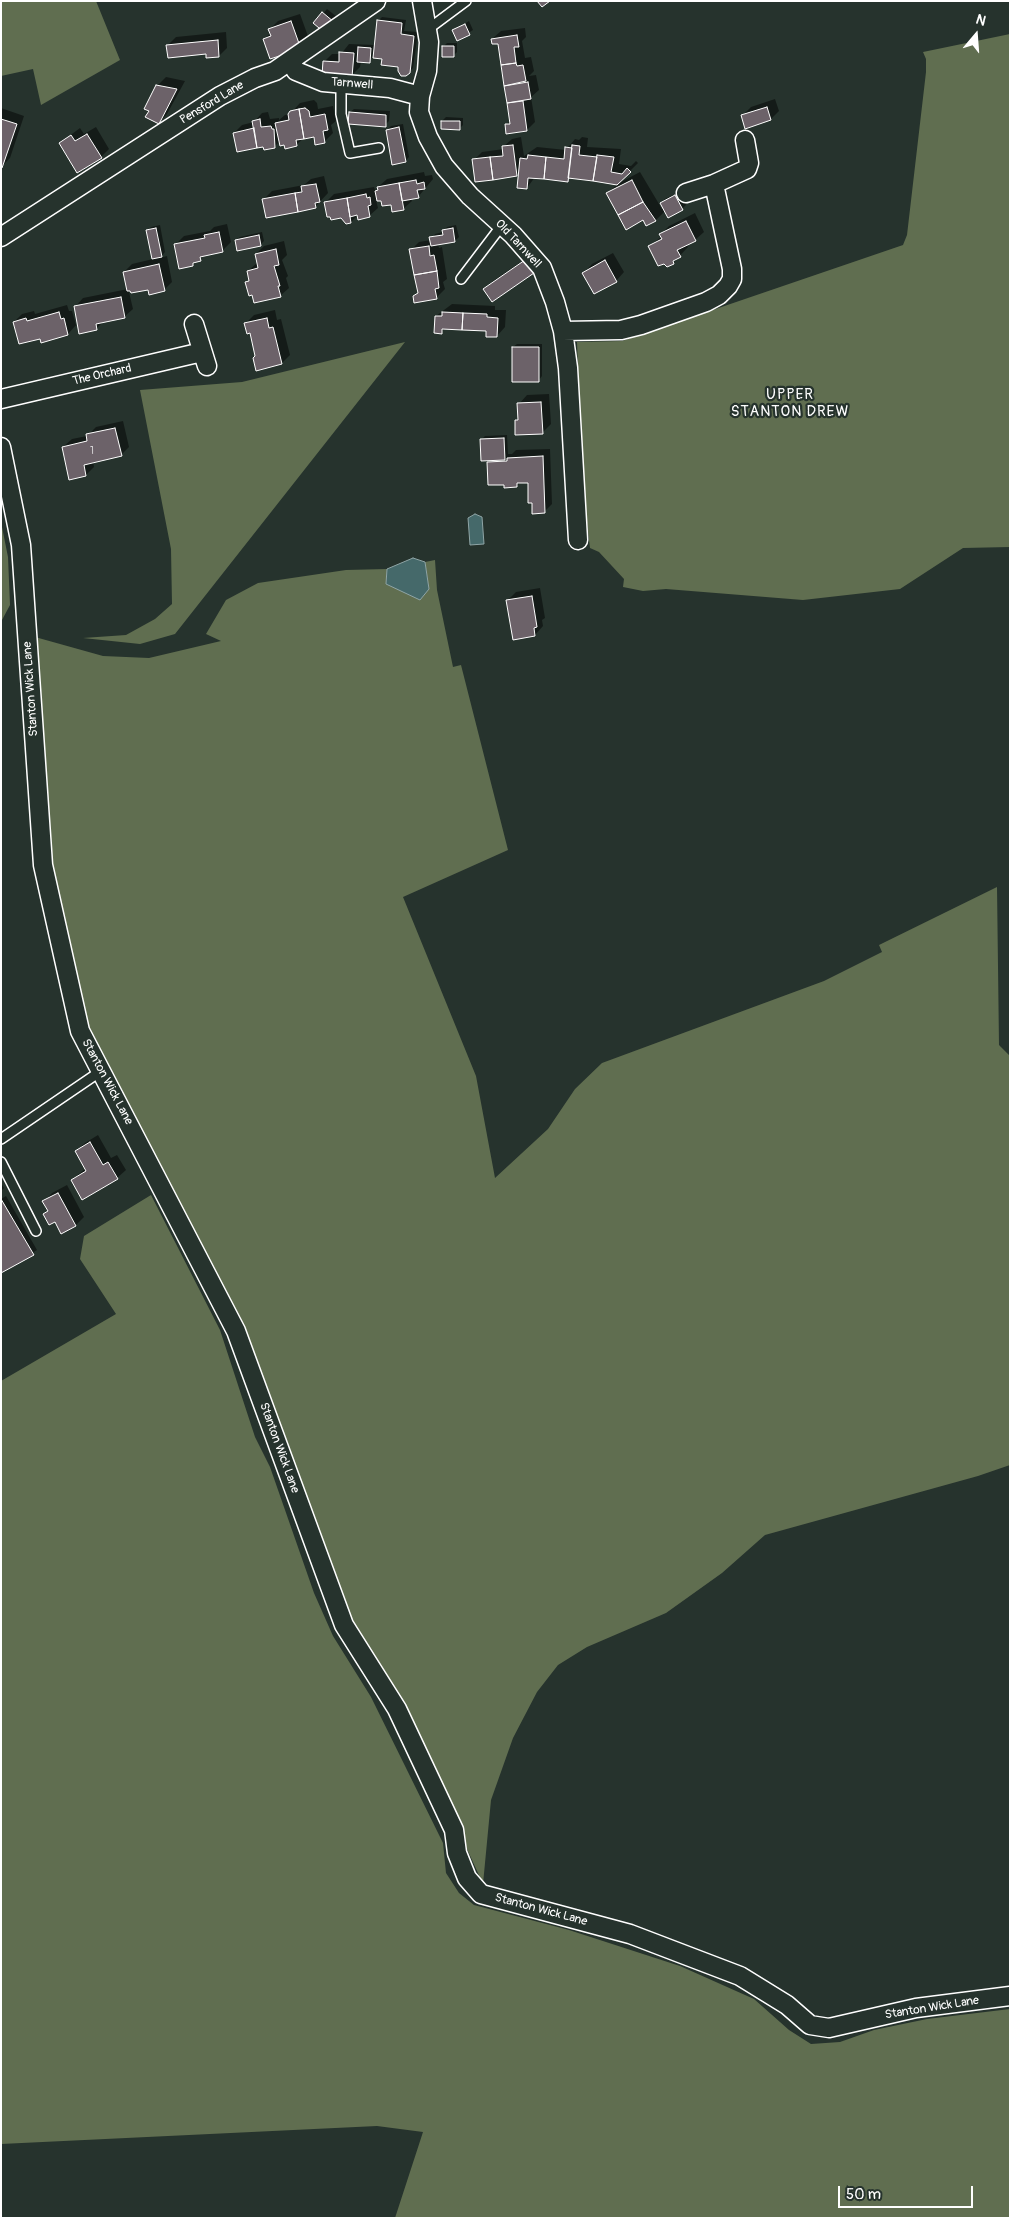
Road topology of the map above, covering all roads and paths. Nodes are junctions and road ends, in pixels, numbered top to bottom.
1 (376, 1) edge
2 (422, 1) edge
3 (466, 1) edge
4 (427, 30) junction
5 (290, 61) junction
6 (341, 83) junction
7 (420, 96) junction
8 (745, 140) dead end
9 (379, 148) dead end
10 (714, 184) junction
11 (686, 193) dead end
12 (502, 225) junction
13 (1, 237) edge
14 (461, 279) dead end
15 (194, 324) dead end
16 (563, 331) junction
17 (1, 399) edge
18 (1, 448) edge
19 (578, 540) dead end
20 (101, 1071) junction
21 (1, 1139) edge
22 (1, 1162) edge
23 (36, 1231) dead end
24 (1010, 1996) edge

1 - 5 street, Pensford Lane
2 - 4 street, Old Tarnwell
3 - 4 lane
4 - 7 street, Old Tarnwell
5 - 6 street, Tarnwell
5 - 13 street, Pensford Lane
6 - 7 street, Tarnwell
6 - 9 lane
7 - 12 street, Old Tarnwell
8 - 10 street
10 - 11 street
10 - 16 street
12 - 14 lane
12 - 16 street, Old Tarnwell
15 - 17 street, The Orchard
16 - 19 street, Old Tarnwell
18 - 20 street, Stanton Wick Lane
20 - 21 lane
20 - 24 street, Stanton Wick Lane
22 - 23 lane

